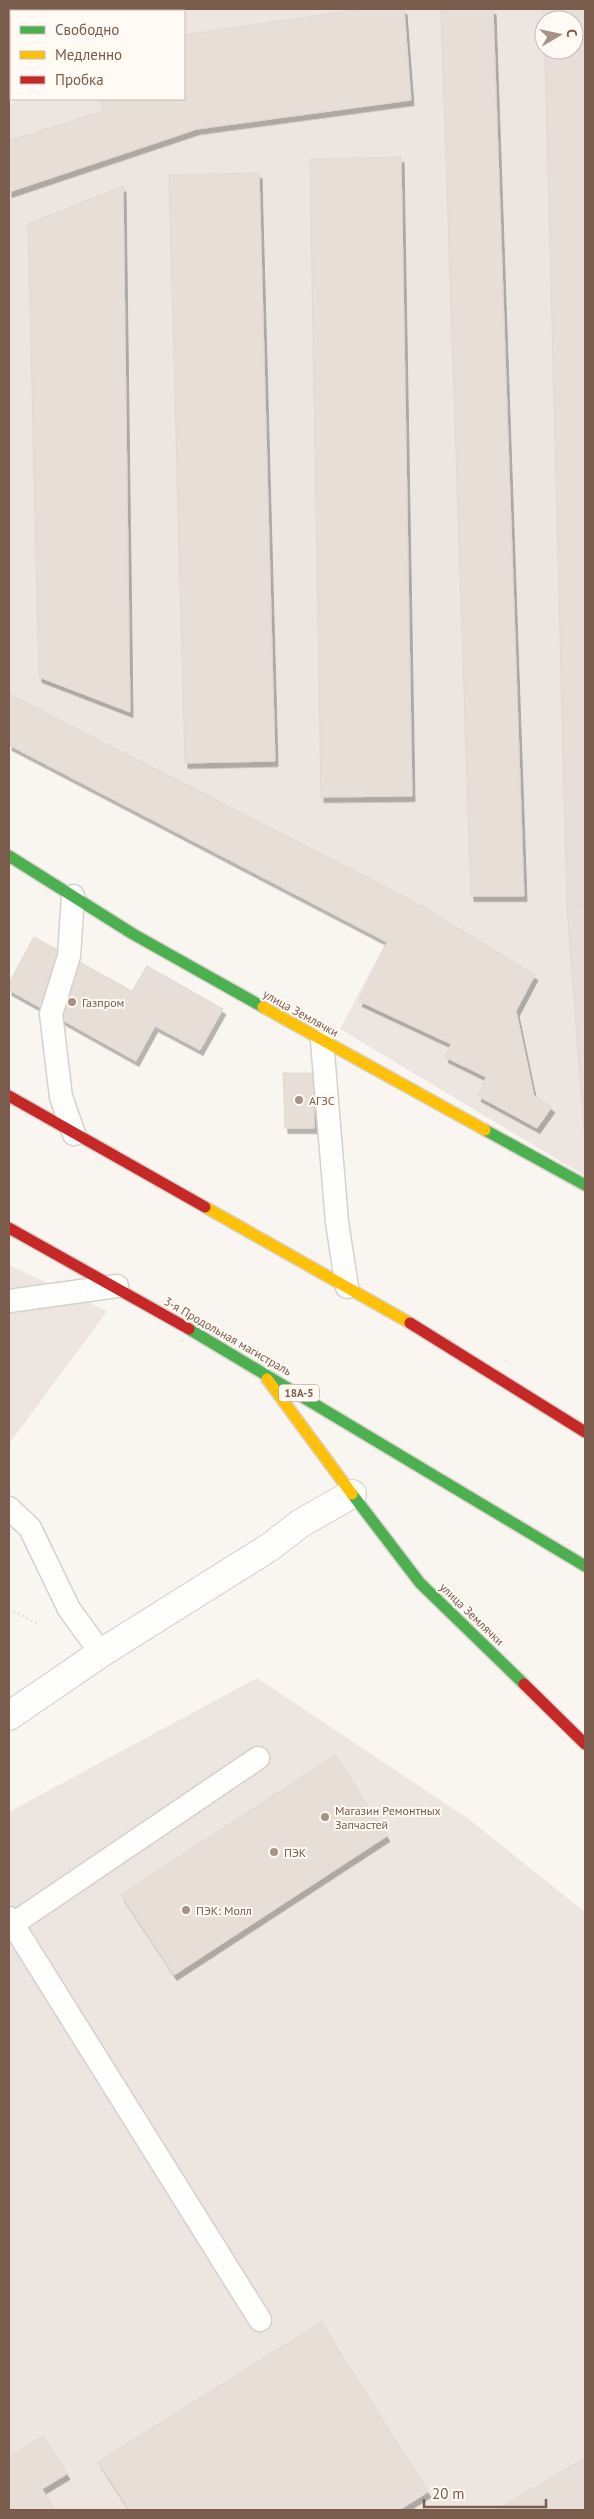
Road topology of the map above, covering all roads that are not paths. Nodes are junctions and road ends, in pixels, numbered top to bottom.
1 (9, 856) edge
2 (73, 896) junction
3 (322, 1041) junction
4 (9, 1096) edge
5 (74, 1134) junction
6 (585, 1185) edge
7 (9, 1228) edge
8 (117, 1286) junction
9 (347, 1288) junction
10 (9, 1301) edge
11 (261, 1370) junction
12 (585, 1432) edge
13 (352, 1494) junction
14 (9, 1508) edge
15 (585, 1566) edge
16 (101, 1653) junction
17 (9, 1716) edge
18 (585, 1744) edge
19 (258, 1758) dead end
20 (11, 1921) edge
21 (260, 2320) dead end

1 - 2 main road, улица Землячки
2 - 3 main road, улица Землячки
2 - 5 lane
3 - 6 main road, улица Землячки
3 - 9 lane
4 - 5 main road
5 - 9 main road
7 - 8 main road, 3-я Продольная магистраль / 18А-5
8 - 10 lane
8 - 11 main road, 3-я Продольная магистраль / 18А-5
9 - 12 main road
11 - 13 main road, улица Землячки
11 - 15 main road, 3-я Продольная магистраль / 18А-5
13 - 16 street
13 - 18 main road, улица Землячки
14 - 16 lane
16 - 17 street
19 - 20 lane
20 - 21 lane

